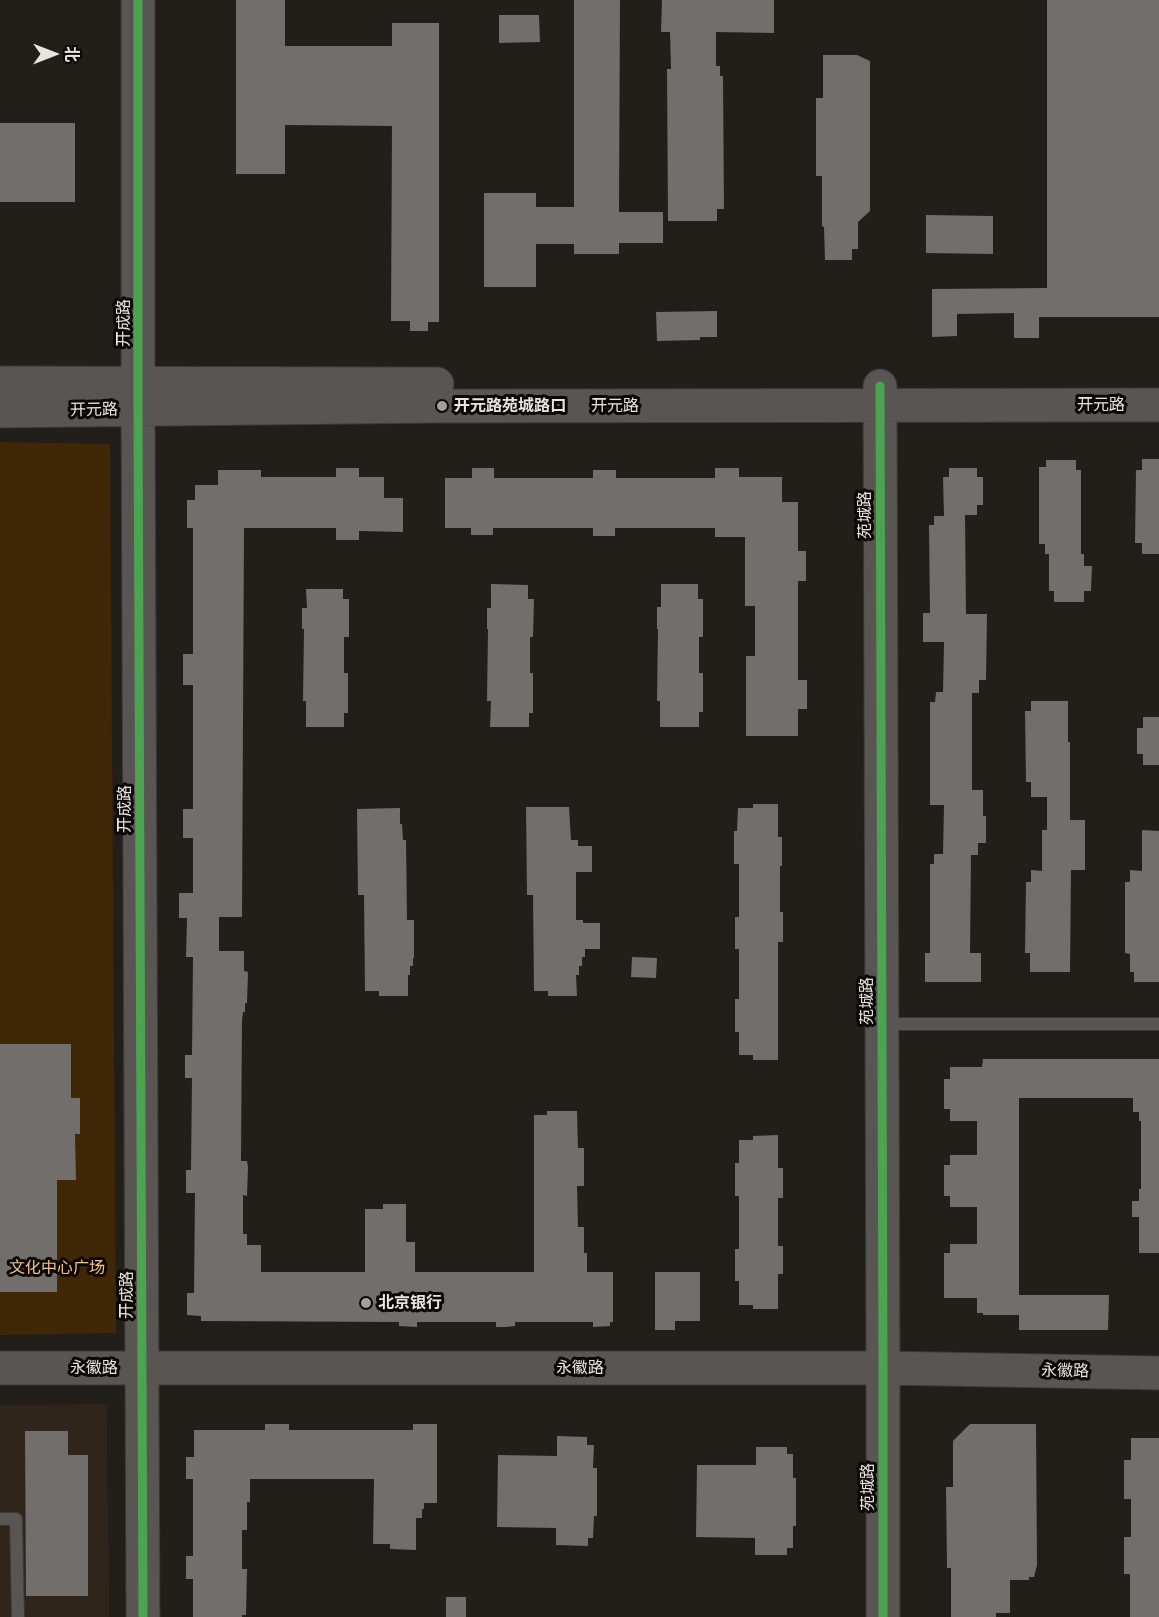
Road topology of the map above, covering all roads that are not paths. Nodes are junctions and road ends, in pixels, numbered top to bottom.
1 (138, 0) edge
2 (0, 384) edge
3 (1159, 385) edge
4 (139, 396) junction
5 (880, 396) junction
6 (1159, 405) edge
7 (0, 411) edge
8 (882, 1024) junction
9 (1159, 1024) edge
10 (0, 1368) edge
11 (143, 1368) junction
12 (884, 1368) junction
13 (1159, 1373) edge
14 (0, 1519) edge
15 (18, 1617) edge
16 (143, 1617) edge
17 (883, 1617) edge

1 - 4 street, 开成路
2 - 4 street, 开元路
3 - 5 street, 开元路
4 - 5 street, 开元路
4 - 7 street, 开元路
4 - 11 street, 开成路
5 - 6 street, 开元路
5 - 8 street, 苑城路
8 - 9 lane
8 - 12 street, 苑城路
10 - 11 street, 永徽路
11 - 12 street, 永徽路
11 - 16 street, 开成路
12 - 13 street, 永徽路
12 - 17 street, 苑城路
14 - 15 lane

